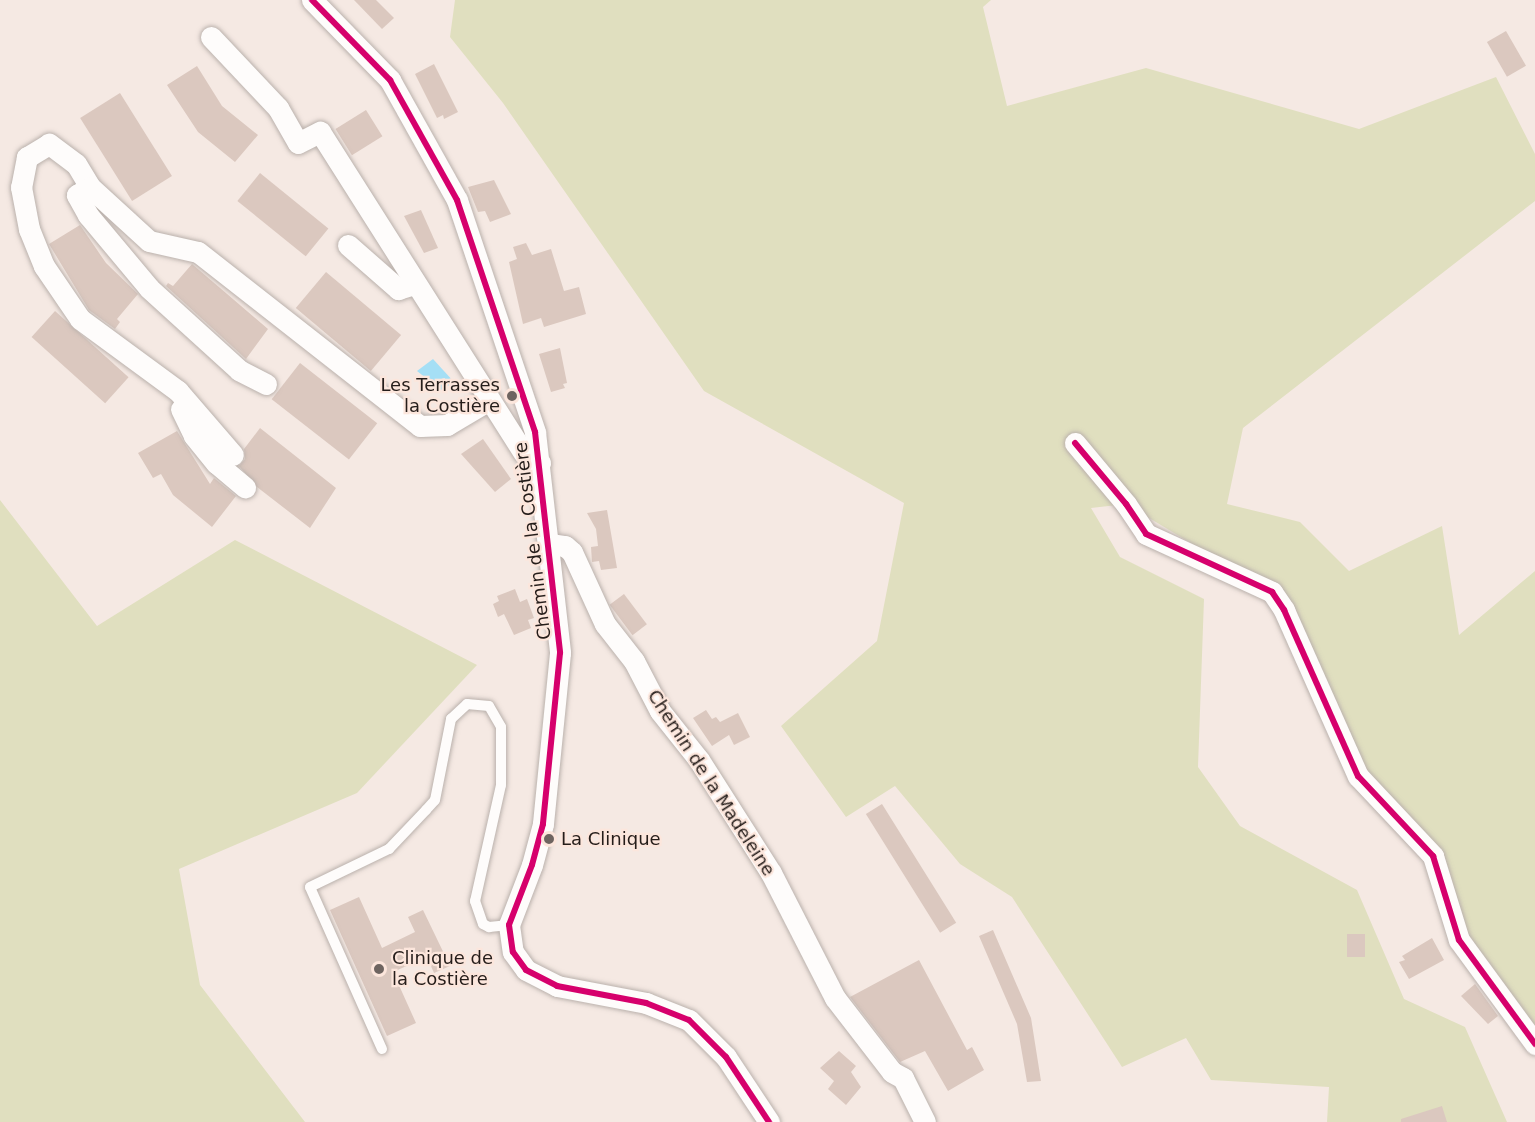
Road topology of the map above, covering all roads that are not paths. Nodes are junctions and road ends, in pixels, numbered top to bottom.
1 (312, 0) edge
2 (211, 38) dead end
3 (90, 187) junction
4 (348, 245) dead end
5 (414, 284) junction
6 (266, 384) dead end
7 (178, 391) junction
8 (489, 400) junction
9 (1076, 443) dead end
10 (233, 455) dead end
11 (540, 463) junction
12 (245, 487) dead end
13 (550, 544) junction
14 (508, 925) junction
15 (1535, 1044) edge
16 (382, 1049) dead end
17 (769, 1122) edge
18 (925, 1122) edge

1 - 11 street, Chemin de la Costière
2 - 5 street
3 - 6 street
3 - 7 street
3 - 8 street
4 - 5 street
5 - 8 street
7 - 10 street
7 - 12 street
8 - 11 street
9 - 15 street
11 - 13 street, Chemin de la Costière
13 - 14 street, Chemin de la Costière
13 - 18 street, Chemin de la Madeleine
14 - 16 lane
14 - 17 street

